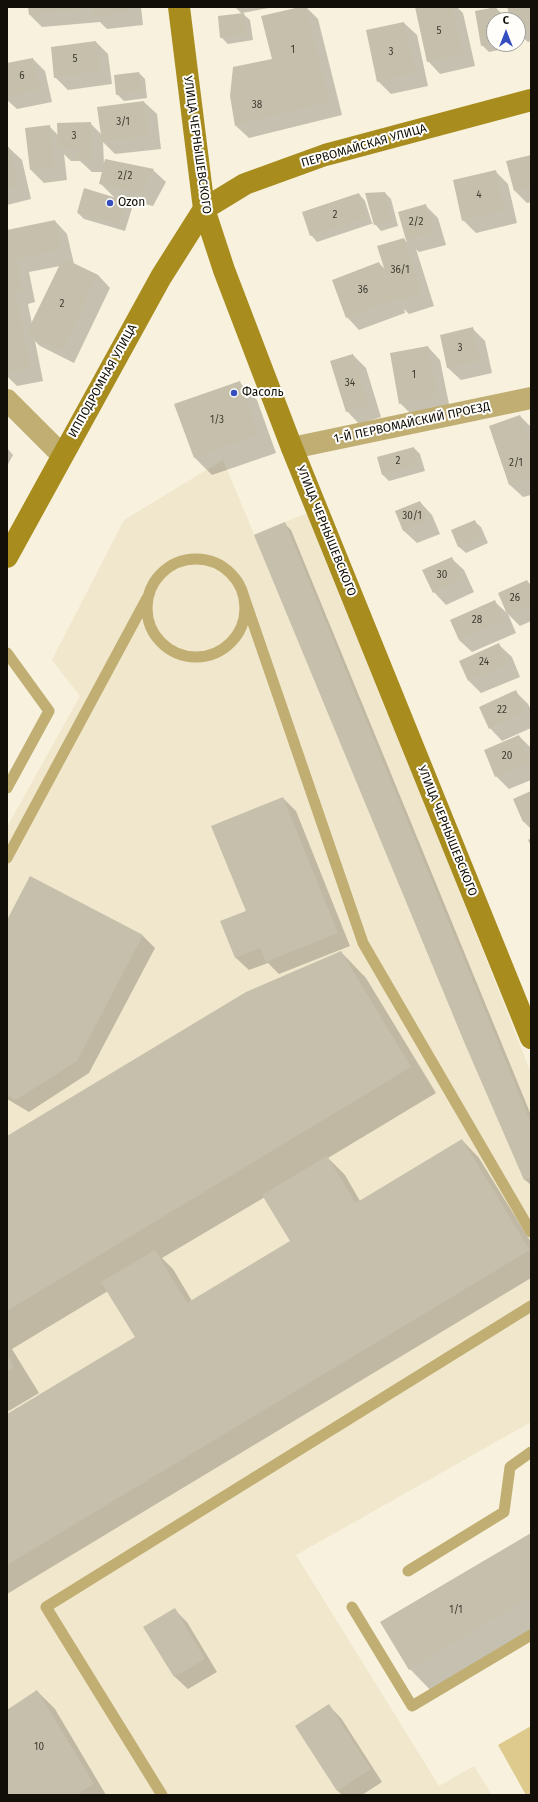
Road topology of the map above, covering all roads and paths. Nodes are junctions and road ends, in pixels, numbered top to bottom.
1 (178, 7) edge
2 (531, 100) edge
3 (204, 209) junction
4 (531, 398) edge
5 (7, 400) edge
6 (292, 448) junction
7 (62, 455) junction
8 (7, 557) edge
9 (150, 592) junction
10 (243, 594) junction
11 (7, 653) edge
12 (7, 788) edge
13 (7, 858) edge
14 (531, 1038) edge
15 (531, 1232) edge
16 (531, 1306) edge
17 (531, 1452) edge
18 (408, 1571) dead end
19 (352, 1607) dead end
20 (531, 1635) edge
21 (162, 1795) edge

1 - 3 street, УЛИЦА ЧЕРНЫШЕВСКОГО
2 - 3 street, ПЕРВОМАЙСКАЯ УЛИЦА
3 - 6 street, УЛИЦА ЧЕРНЫШЕВСКОГО
3 - 7 street, ИППОДРОМНАЯ УЛИЦА
4 - 6 street, 1-Й ПЕРВОМАЙСКИЙ ПРОЕЗД
5 - 7 street
6 - 14 street, УЛИЦА ЧЕРНЫШЕВСКОГО
7 - 8 street, ИППОДРОМНАЯ УЛИЦА
9 - 10 lane
9 - 10 lane
9 - 13 lane
10 - 15 lane
11 - 12 lane
16 - 21 lane
17 - 18 lane
19 - 20 lane

